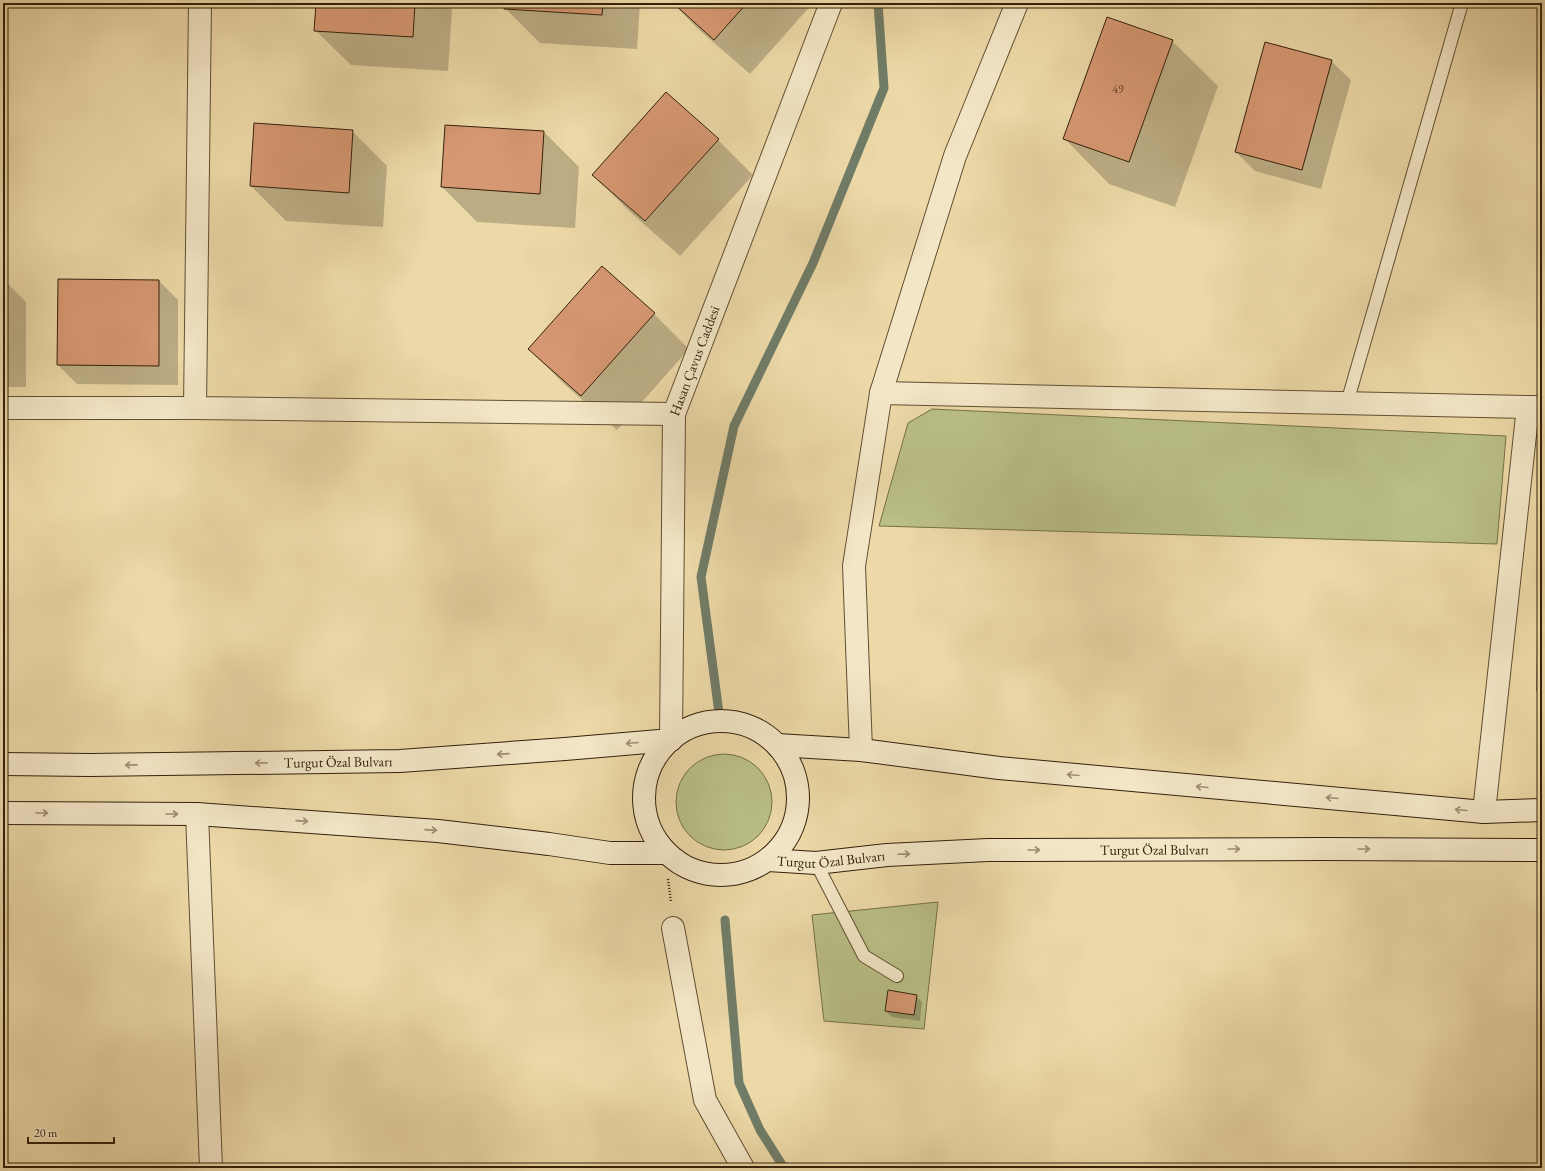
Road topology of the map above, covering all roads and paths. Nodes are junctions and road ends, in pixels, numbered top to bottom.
1 (200, 3) edge
2 (831, 3) edge
3 (1017, 3) edge
4 (1462, 3) edge
5 (881, 393) junction
6 (1346, 403) junction
7 (1535, 407) edge
8 (3, 408) edge
9 (195, 408) junction
10 (674, 414) junction
11 (671, 740) junction
12 (777, 745) junction
13 (861, 750) junction
14 (3, 764) edge
15 (1542, 810) edge
16 (3, 812) edge
17 (1484, 812) junction
18 (197, 814) junction
19 (1542, 850) edge
20 (666, 853) junction
21 (768, 860) junction
22 (816, 863) junction
23 (673, 928) joint
24 (897, 976) dead end
25 (211, 1168) edge
26 (743, 1168) edge

1 - 9 street
2 - 10 street, Hasan Çavus Caddesi
3 - 5 street
4 - 6 lane
5 - 6 street
5 - 13 street
6 - 7 street
7 - 17 street
8 - 9 street
9 - 10 street
10 - 11 street, Hasan Çavus Caddesi
11 - 12 street, Turgut Özal Bulvarı
11 -> 14 street, Turgut Özal Bulvarı
11 - 20 street, Turgut Özal Bulvarı
12 - 13 street
12 - 21 street, Turgut Özal Bulvarı
17 -> 13 street
15 - 17 street
16 -> 18 street
18 -> 20 street
18 - 25 street
22 -> 19 street, Turgut Özal Bulvarı
20 - 21 street, Turgut Özal Bulvarı
20 - 23 path
21 - 22 street, Turgut Özal Bulvarı
22 - 24 lane
23 - 26 street

